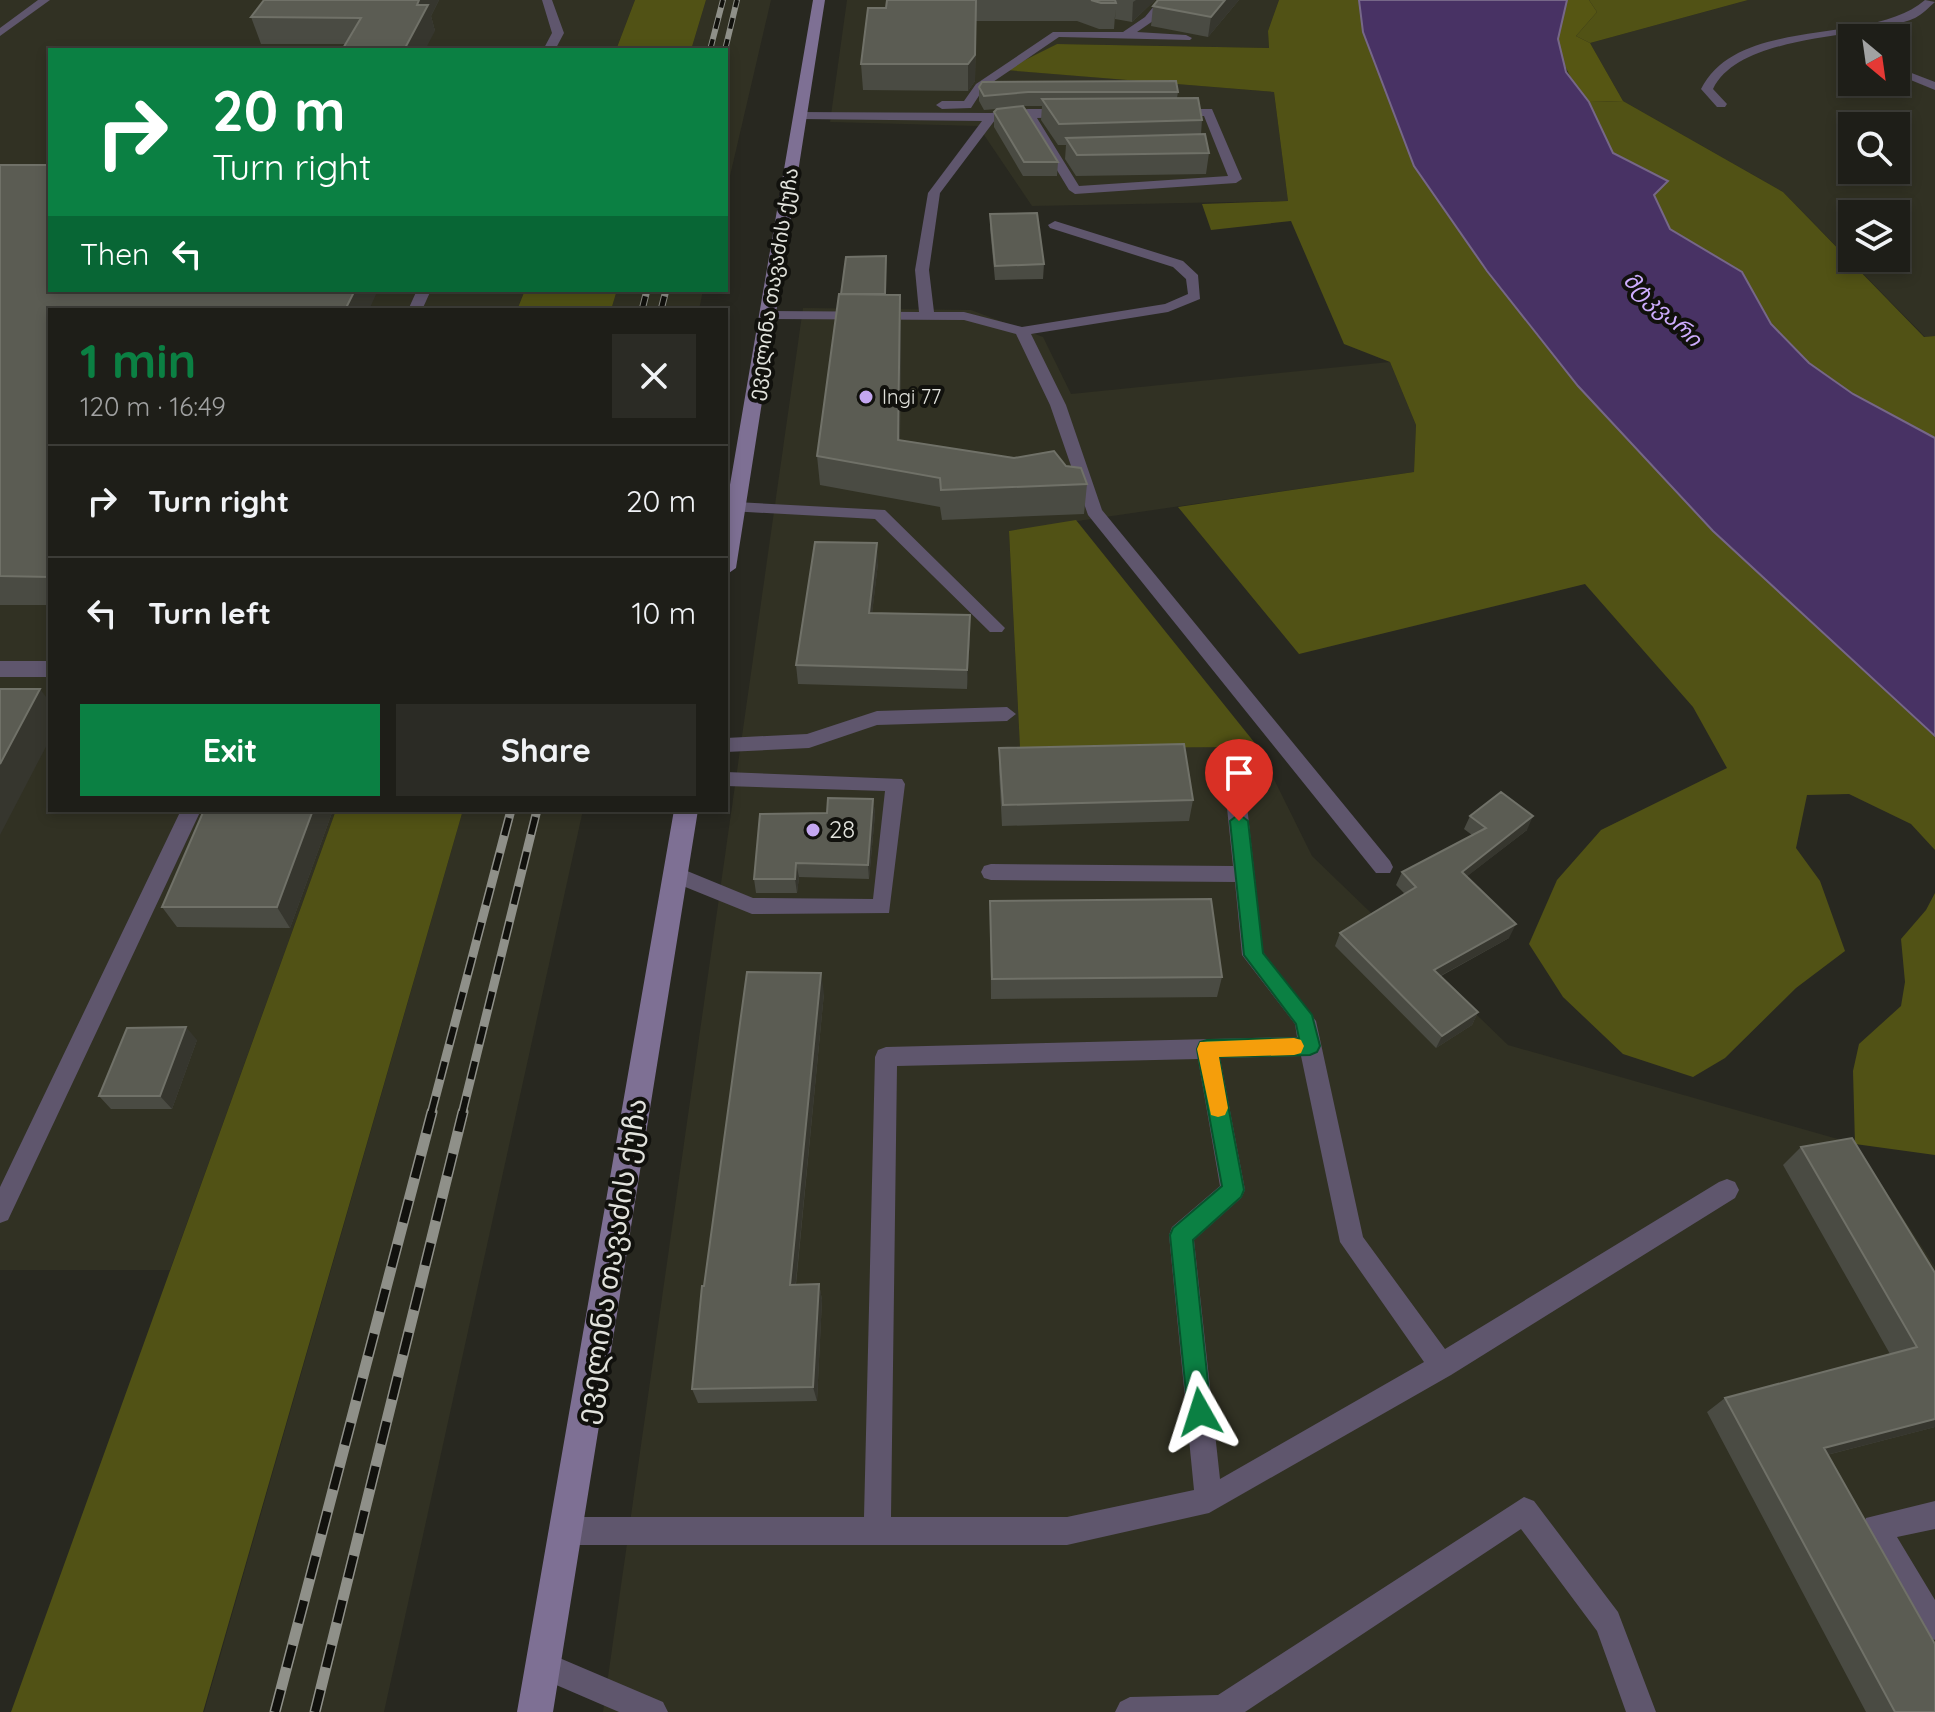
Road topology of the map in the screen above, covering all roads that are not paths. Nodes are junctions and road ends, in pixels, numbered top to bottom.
1 (45, 0) edge
2 (547, 0) edge
3 (819, 0) edge
4 (1165, 0) edge
5 (1931, 0) edge
6 (1895, 24) edge
7 (0, 33) edge
8 (1125, 35) junction
9 (1838, 35) edge
10 (1186, 38) edge
11 (550, 48) edge
12 (1910, 76) edge
13 (1935, 86) edge
14 (1721, 104) dead end
15 (801, 110) junction
16 (1028, 113) junction
17 (1088, 113) edge
18 (1163, 113) edge
19 (991, 117) junction
20 (1222, 148) junction
21 (1206, 149) edge
22 (1066, 151) edge
23 (1051, 152) junction
24 (1055, 225) dead end
25 (768, 315) junction
26 (927, 316) junction
27 (1022, 331) junction
28 (736, 507) junction
29 (728, 556) edge
30 (996, 628) dead end
31 (0, 669) edge
32 (48, 669) edge
33 (1007, 714) dead end
34 (728, 745) edge
35 (1233, 769) dead end
36 (728, 779) edge
37 (190, 812) edge
38 (686, 812) edge
39 (1383, 867) dead end
40 (991, 872) dead end
41 (675, 874) junction
42 (1245, 874) junction
43 (1310, 1046) junction
44 (1207, 1049) junction
45 (1727, 1190) dead end
46 (0, 1212) edge
47 (1442, 1366) junction
48 (1209, 1500) junction
49 (1935, 1515) edge
50 (877, 1530) junction
51 (566, 1531) junction
52 (1935, 1626) edge
53 (543, 1665) junction
54 (1222, 1711) edge
55 (535, 1712) edge
56 (653, 1712) edge
57 (1130, 1712) edge
58 (1641, 1712) edge

1 - 7 lane
2 - 11 lane
3 - 15 main road, ეველინა თავაძის ქუჩა
4 - 8 lane
5 - 6 lane
8 - 10 lane
8 - 15 lane
9 - 14 lane
12 - 13 lane
15 - 19 lane
15 - 25 main road, ეველინა თავაძის ქუჩა
16 - 17 lane
16 - 19 lane
16 - 23 lane
18 - 20 lane
19 - 26 lane
20 - 21 lane
20 - 23 lane
22 - 23 lane
24 - 27 lane
25 - 26 lane
25 - 28 main road, ეველინა თავაძის ქუჩა
26 - 27 lane
27 - 39 lane
28 - 29 main road, ეველინა თავაძის ქუჩა
28 - 30 lane
31 - 32 street
33 - 34 lane
35 - 42 lane
36 - 41 lane
37 - 46 lane
38 - 41 main road, ეველინა თავაძის ქუჩა
40 - 42 lane
41 - 51 main road, ეველინა თავაძის ქუჩა
42 - 43 lane
43 - 44 lane
43 - 47 lane
44 - 48 lane
44 - 50 lane
45 - 47 lane
47 - 48 lane
48 - 50 lane
49 - 52 lane
50 - 51 lane
51 - 53 main road, ეველინა თავაძის ქუჩა
53 - 55 main road, ეველინა თავაძის ქუჩა
53 - 56 lane
54 - 57 lane
54 - 58 lane

